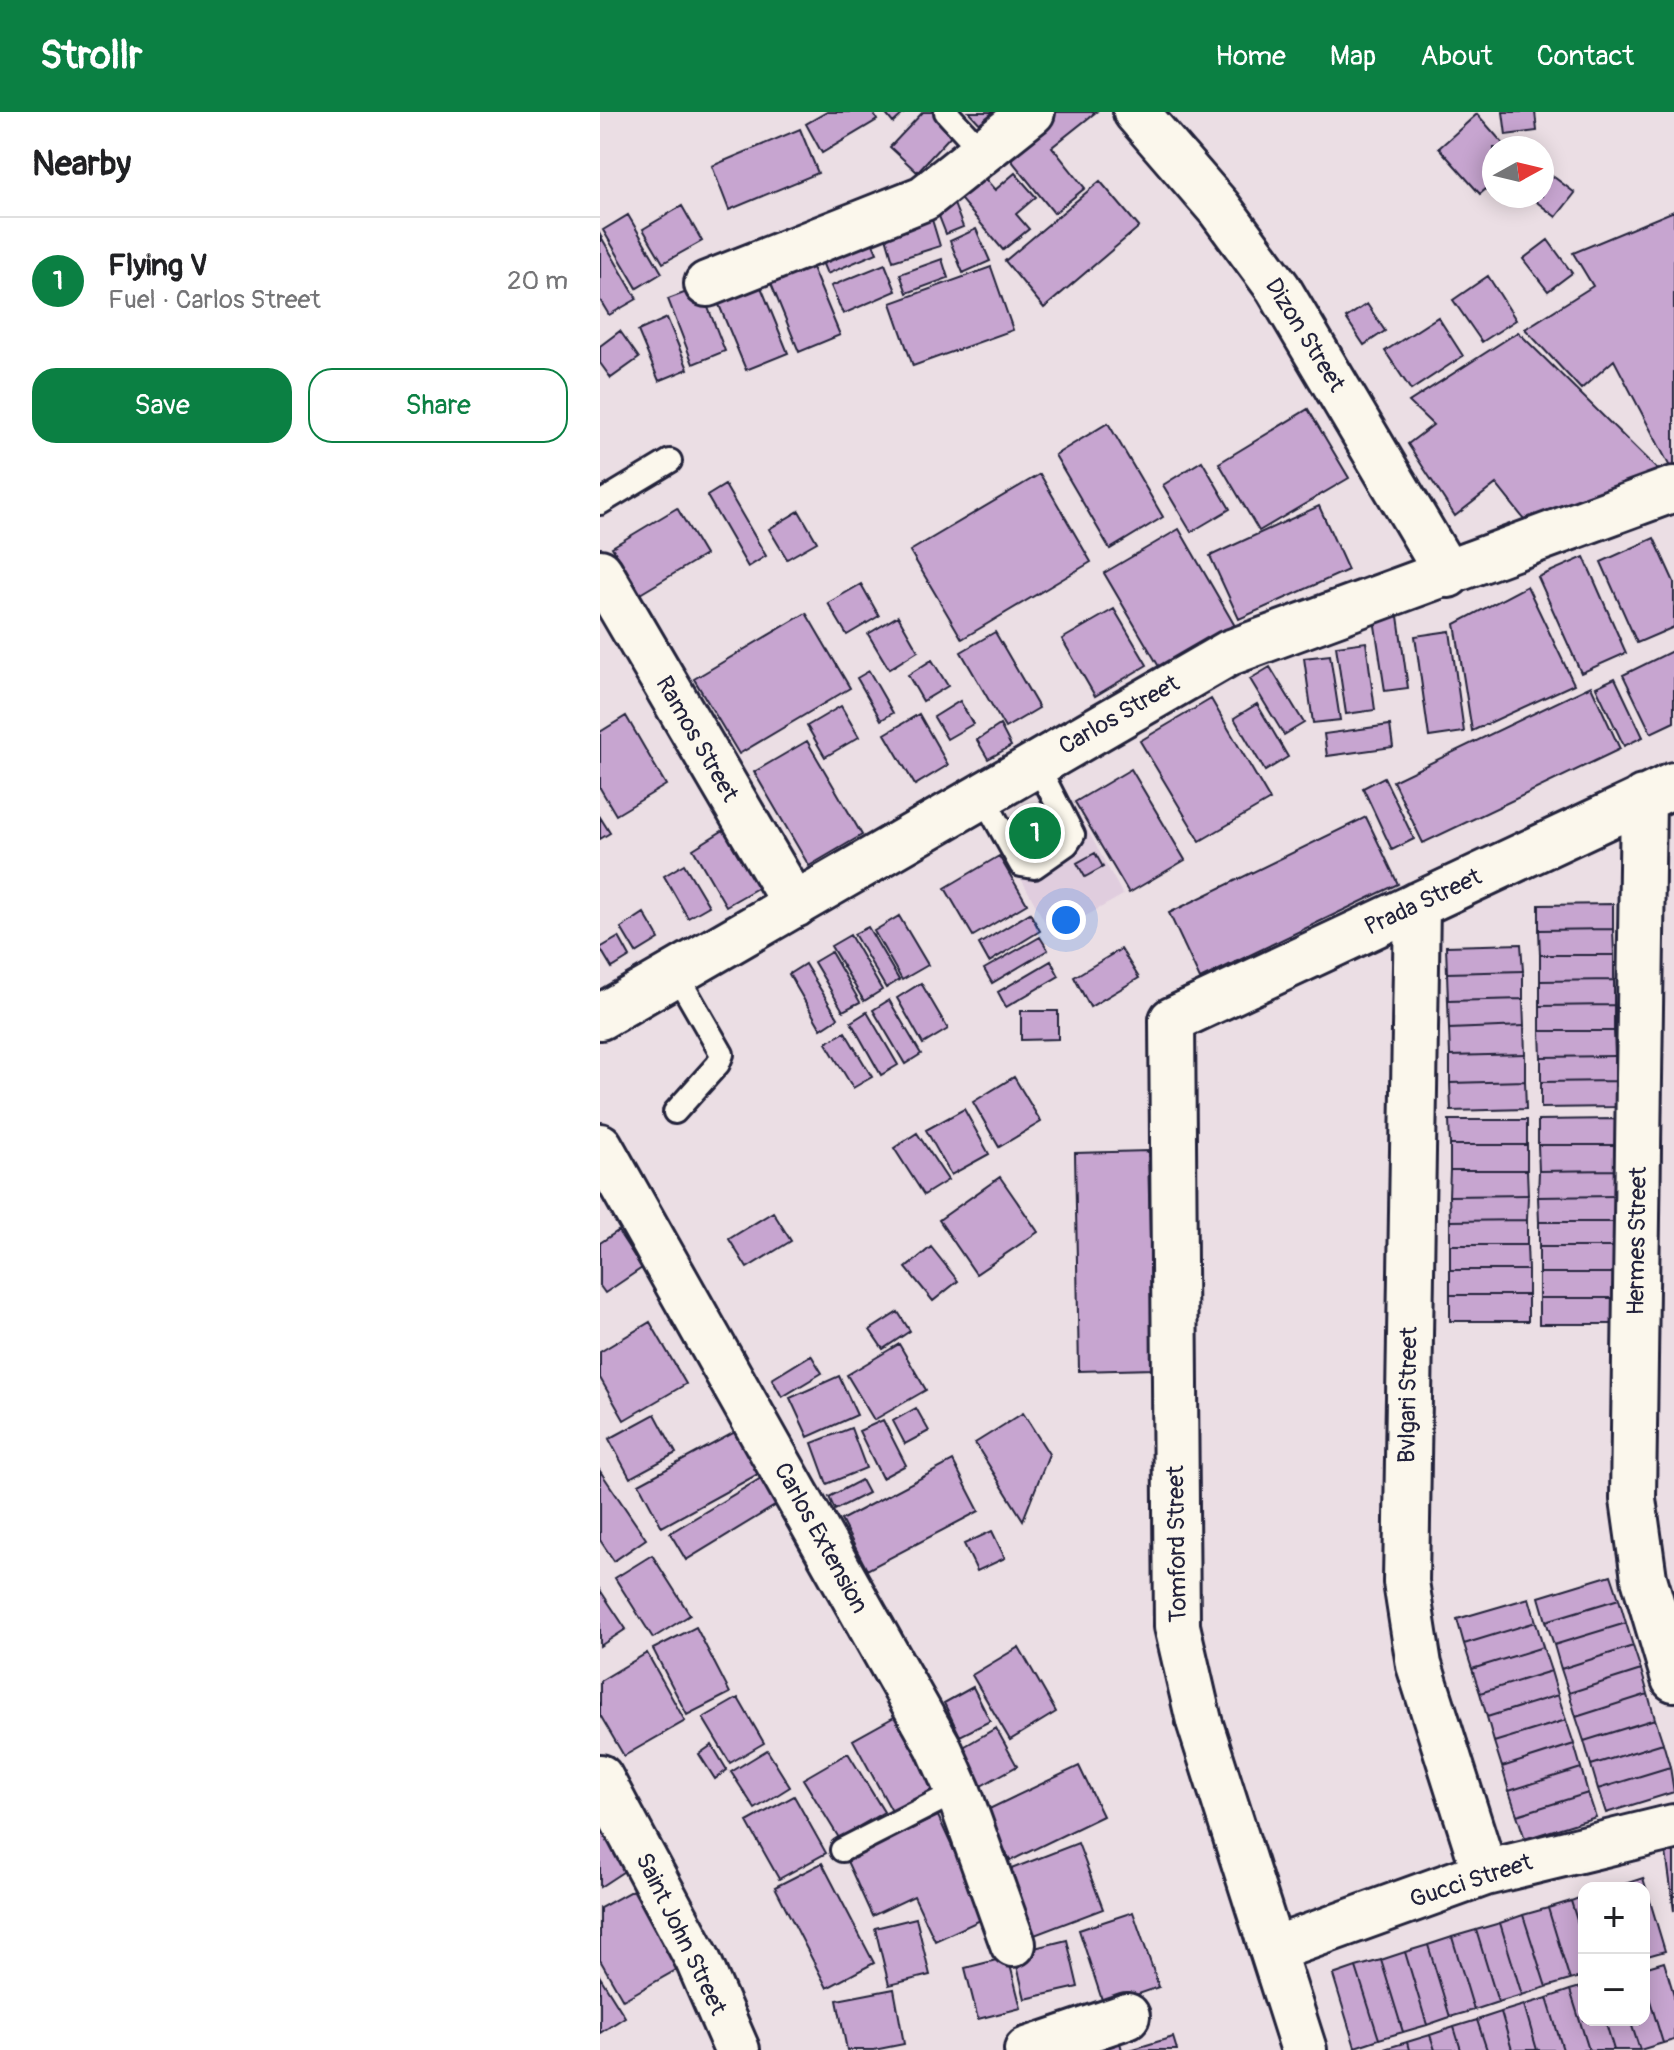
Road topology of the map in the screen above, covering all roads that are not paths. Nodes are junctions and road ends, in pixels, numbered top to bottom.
1 (946, 112) edge
2 (1032, 112) edge
3 (1136, 112) edge
4 (982, 151) junction
5 (707, 284) dead end
6 (670, 461) dead end
7 (1674, 489) edge
8 (600, 503) edge
9 (600, 572) edge
10 (1448, 575) junction
11 (1036, 763) junction
12 (1658, 792) edge
13 (982, 795) junction
14 (795, 905) junction
15 (1417, 905) junction
16 (676, 974) junction
17 (600, 1017) edge
18 (1172, 1020) joint
19 (675, 1112) dead end
20 (600, 1146) edge
21 (1674, 1679) edge
22 (600, 1777) edge
23 (958, 1791) junction
24 (1674, 1827) edge
25 (842, 1850) dead end
26 (1485, 1873) junction
27 (1013, 1944) dead end
28 (1272, 1950) junction
29 (1127, 2016) dead end
30 (737, 2050) edge
31 (1027, 2050) edge
32 (1304, 2050) edge

1 - 4 lane
2 - 4 street
3 - 10 street, Dizon Street
4 - 5 street
6 - 8 lane
7 - 10 street, Carlos Street
9 - 14 street, Ramos Street
10 - 11 street, Carlos Street
11 - 13 street, Carlos Street
11 - 13 lane
12 - 15 street, Prada Street
12 - 21 street, Hermes Street
13 - 14 street, Carlos Street
14 - 16 street, Carlos Street
15 - 18 street, Prada Street
15 - 26 street, Bvlgari Street
16 - 17 street, Carlos Street
16 - 19 lane
18 - 28 street, Tomford Street
20 - 23 street, Carlos Extension
22 - 30 street, Saint John Street
23 - 25 lane
23 - 27 street, Carlos Extension
24 - 26 street, Gucci Street
26 - 28 street, Gucci Street
28 - 32 street, Tomford Street
29 - 31 street

